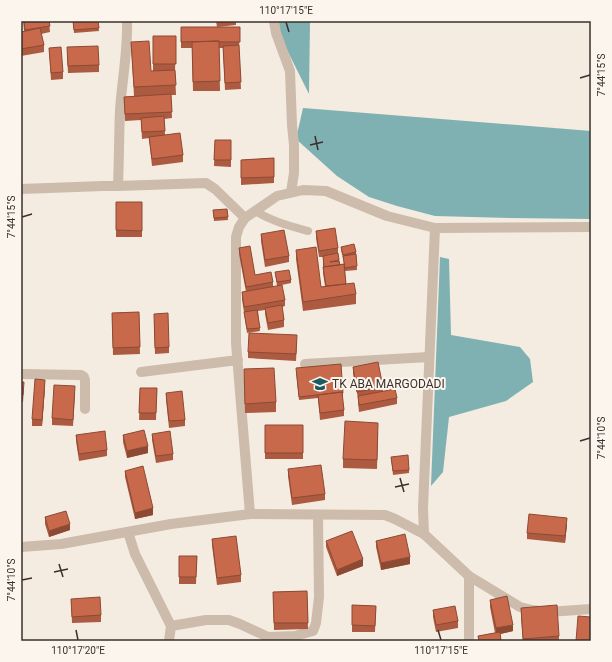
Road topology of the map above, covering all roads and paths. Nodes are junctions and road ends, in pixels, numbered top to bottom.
1 (127, 21) edge
2 (274, 21) edge
3 (118, 186) junction
4 (21, 189) edge
5 (291, 192) junction
6 (255, 211) junction
7 (245, 218) junction
8 (591, 227) edge
9 (434, 228) junction
10 (308, 231) dead end
11 (429, 357) junction
12 (238, 360) junction
13 (305, 364) dead end
14 (141, 372) dead end
15 (21, 374) edge
16 (85, 409) dead end
17 (250, 514) junction
18 (318, 515) junction
19 (128, 532) junction
20 (424, 534) junction
21 (21, 547) edge
22 (469, 576) junction
23 (591, 609) edge
24 (171, 626) junction
25 (169, 641) edge
26 (469, 641) edge

1 - 3 street
2 - 5 street
3 - 4 street
3 - 7 street
5 - 6 street
5 - 9 street
6 - 7 street
6 - 10 lane
7 - 12 street
8 - 9 street
9 - 11 street
11 - 13 street
11 - 20 street
12 - 14 street
12 - 17 street
15 - 16 street
17 - 18 street
17 - 19 street
18 - 20 street
18 - 24 street
19 - 21 street
19 - 24 street
20 - 22 street
22 - 23 street
22 - 26 street
24 - 25 street

